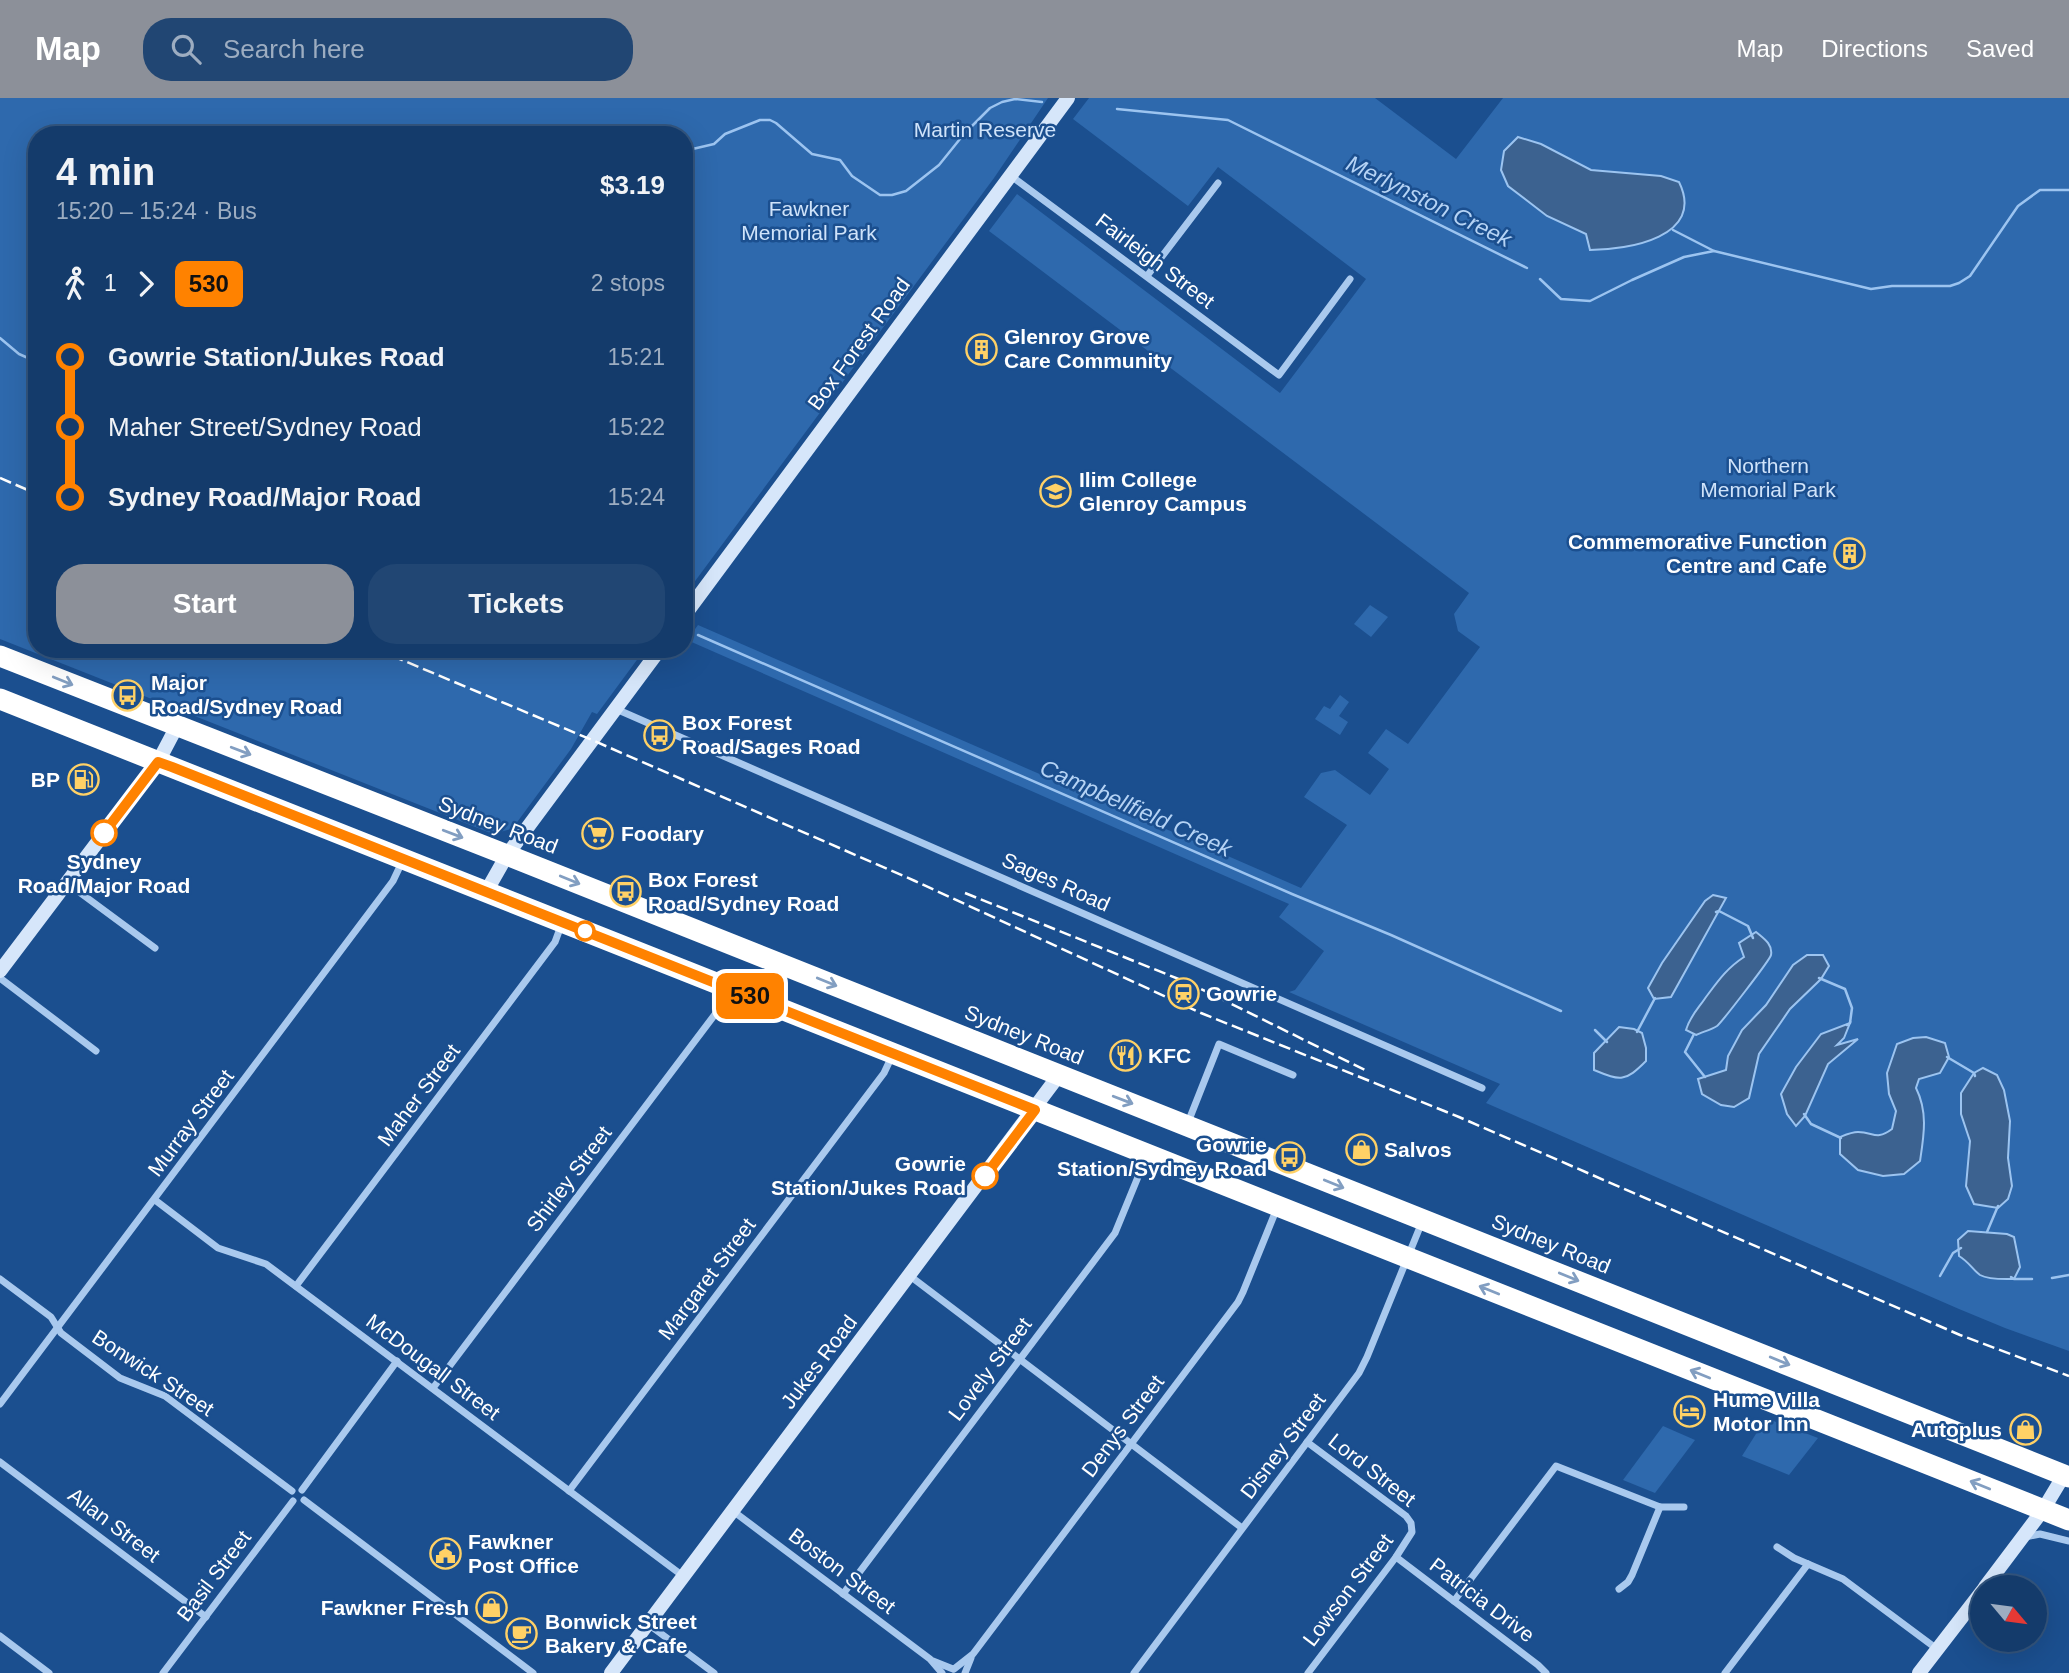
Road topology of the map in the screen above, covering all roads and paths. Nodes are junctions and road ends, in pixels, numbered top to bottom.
1 (1068, 98) edge
2 (1010, 175) junction
3 (1218, 183) dead end
4 (1147, 276) junction
5 (1350, 279) dead end
6 (693, 604) edge
7 (0, 656) edge
8 (653, 658) edge
9 (0, 699) edge
10 (615, 709) junction
11 (177, 726) junction
12 (158, 762) junction
13 (507, 855) junction
14 (403, 859) junction
15 (66, 883) junction
16 (486, 892) junction
17 (563, 922) junction
18 (155, 948) dead end
19 (0, 971) edge
20 (0, 978) edge
21 (728, 987) junction
22 (96, 1051) dead end
23 (893, 1053) junction
24 (1293, 1074) dead end
25 (1059, 1075) junction
26 (1482, 1088) dead end
27 (1035, 1110) junction
28 (1187, 1125) junction
29 (1147, 1154) junction
30 (155, 1200) junction
31 (1278, 1206) junction
32 (1423, 1219) junction
33 (1407, 1257) junction
34 (910, 1276) junction
35 (0, 1279) edge
36 (296, 1286) junction
37 (58, 1326) junction
38 (1020, 1359) junction
39 (397, 1361) junction
40 (433, 1388) junction
41 (0, 1404) edge
42 (1307, 1442) junction
43 (1131, 1444) junction
44 (0, 1462) edge
45 (2067, 1476) edge
46 (302, 1490) junction
47 (292, 1491) junction
48 (569, 1491) junction
49 (304, 1500) junction
50 (293, 1501) junction
51 (1660, 1507) junction
52 (1685, 1507) dead end
53 (2043, 1510) junction
54 (733, 1511) junction
55 (2069, 1520) edge
56 (1412, 1527) joint
57 (1242, 1528) junction
58 (2023, 1538) junction
59 (2069, 1541) edge
60 (1777, 1547) dead end
61 (1396, 1557) junction
62 (1808, 1564) junction
63 (1994, 1575) edge
64 (684, 1577) junction
65 (1619, 1589) dead end
66 (843, 1594) junction
67 (1454, 1601) junction
68 (1970, 1606) edge
69 (206, 1617) junction
70 (648, 1624) junction
71 (0, 1636) edge
72 (1937, 1649) junction
73 (930, 1659) junction
74 (956, 1672) edge
75 (49, 1673) edge
76 (163, 1673) edge
77 (533, 1673) edge
78 (611, 1673) edge
79 (713, 1673) edge
80 (942, 1673) edge
81 (1134, 1673) edge
82 (1308, 1673) edge
83 (1546, 1673) edge
84 (1726, 1673) edge
85 (1919, 1673) edge

1 - 2 street, Box Forest Road
2 - 4 street, Fairleigh Street
2 - 6 street, Box Forest Road
3 - 4 street
4 - 5 street, Fairleigh Street
7 -> 11 highway, Sydney Road
8 - 10 street
9 - 12 highway
10 - 13 street
10 - 26 street, Sages Road
11 - 12 street
11 -> 13 highway, Sydney Road
12 - 14 highway
12 - 15 street
13 - 16 street
13 -> 25 highway, Sydney Road
14 - 16 highway
14 - 30 street, Murray Street
15 - 18 street
15 - 19 street
16 - 17 highway
17 - 21 highway
17 - 36 street, Maher Street
20 - 22 street
21 - 23 highway
21 - 40 street, Shirley Street
23 - 27 highway
23 - 48 street, Margaret Street
24 - 28 street
25 - 27 street, Jukes Road
25 -> 28 highway, Sydney Road
27 - 29 highway
27 - 34 street, Jukes Road
28 -> 32 highway, Sydney Road
29 - 31 highway
29 - 38 street, Lovely Street
30 - 36 street, McDougall Street
30 - 37 street, Murray Street
31 - 33 highway
31 - 43 street, Denys Street
32 - 33 street, Disney Street
32 -> 45 highway, Sydney Road
33 - 42 street, Disney Street
53 -> 33 highway
34 - 38 street
34 - 54 street, Jukes Road
35 - 37 street, Bonwick Street
36 - 39 street, McDougall Street
37 - 41 street, Murray Street
37 - 47 street, Bonwick Street
38 - 43 street
38 - 66 street, Lovely Street
39 - 40 street, McDougall Street
39 - 46 street
40 - 48 street, McDougall Street
42 - 56 street, Lord Street
42 - 57 street, Disney Street
43 - 57 street
43 - 74 street, Denys Street
44 - 69 street, Allan Street
45 - 53 street
46 - 47 street
46 - 49 street
47 - 50 street
48 - 64 street, McDougall Street
49 - 50 street
49 - 77 street
50 - 69 street, Basil Street
51 - 52 street
51 - 65 street
51 - 67 street
53 - 55 highway
53 - 58 street
54 - 64 street, Jukes Road
54 - 66 street, Boston Street
56 - 61 street, Lowson Street
57 - 81 street, Disney Street
58 - 59 street
58 - 63 street
60 - 62 street
61 - 67 street, Patricia Drive
61 - 82 street, Lowson Street
62 - 72 street
62 - 84 street
64 - 70 street, Jukes Road
66 - 73 street, Boston Street
67 - 83 street, Patricia Drive
68 - 72 street
69 - 76 street, Basil Street
70 - 78 street, Jukes Road
70 - 79 street
71 - 75 street
72 - 85 street
73 - 74 street, Boston Street
73 - 80 street, Boston Street

